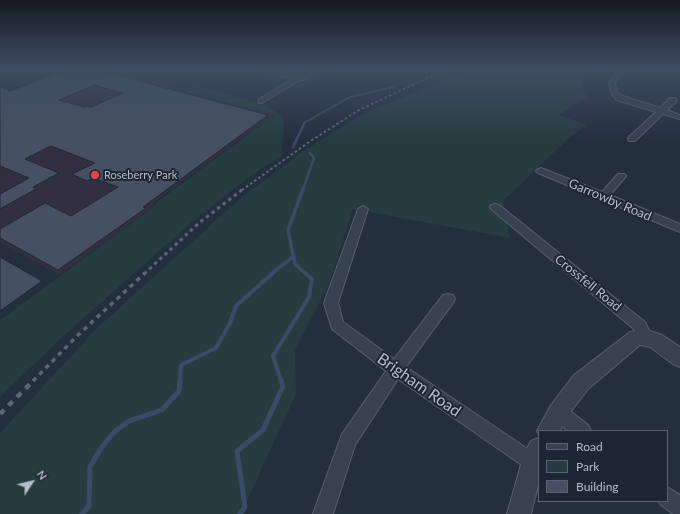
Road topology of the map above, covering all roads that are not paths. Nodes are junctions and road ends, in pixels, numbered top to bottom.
1 (276, 93) edge
2 (614, 93) edge
3 (673, 100) dead end
4 (262, 101) dead end
5 (660, 112) junction
6 (680, 117) edge
7 (632, 139) dead end
8 (541, 171) dead end
9 (621, 176) dead end
10 (604, 196) junction
11 (495, 207) dead end
12 (363, 209) dead end
13 (680, 228) edge
14 (448, 298) dead end
15 (645, 337) junction
16 (680, 358) edge
17 (396, 369) junction
18 (558, 412) junction
19 (549, 430) edge
20 (581, 430) edge
21 (536, 456) edge
22 (668, 498) edge
23 (680, 507) edge
24 (323, 514) edge
25 (519, 514) edge

1 - 4 street
2 - 5 street
3 - 5 street
5 - 6 street
5 - 7 street
8 - 10 street, Garrowby Road
9 - 10 street
10 - 13 street, Garrowby Road
11 - 15 street, Crossfell Road
12 - 17 street, Brigham Road
14 - 17 street
15 - 16 street, Crossfell Road
15 - 18 street
17 - 21 street, Brigham Road
17 - 24 street
18 - 19 street
18 - 20 street
21 - 25 street
22 - 23 street

